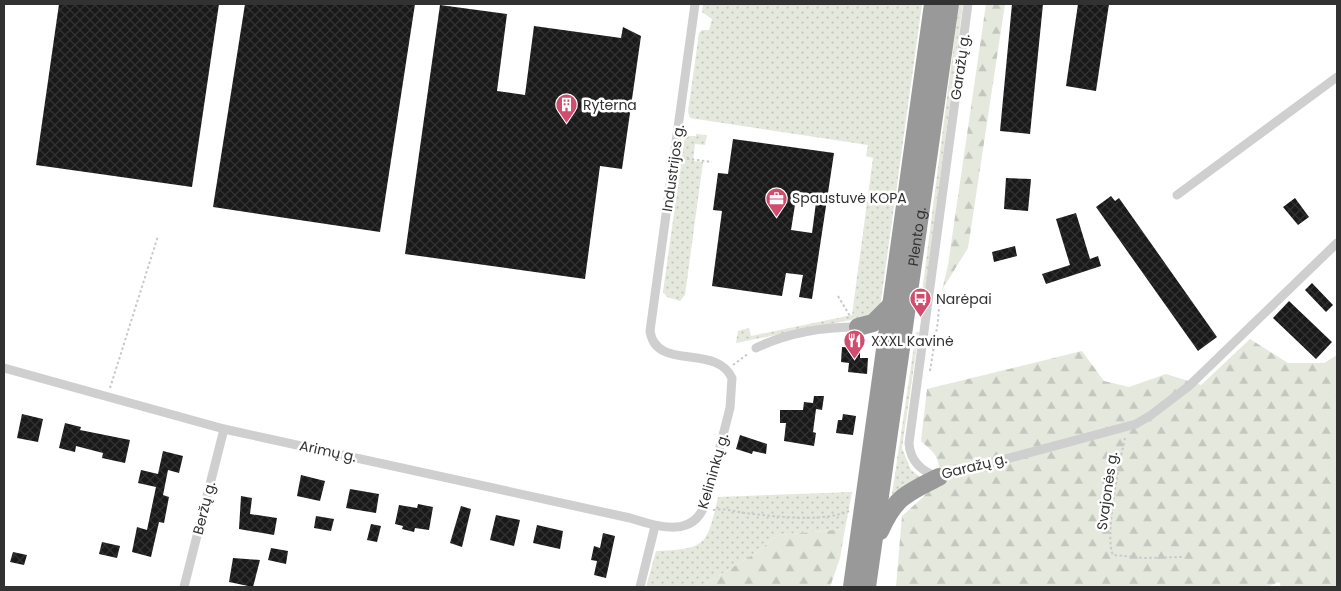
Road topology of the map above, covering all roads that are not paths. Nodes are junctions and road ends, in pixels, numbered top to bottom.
1 (695, 4) edge
2 (933, 4) edge
3 (950, 4) edge
4 (968, 4) edge
5 (1337, 77) edge
6 (1177, 195) dead end
7 (1337, 243) edge
8 (893, 303) junction
9 (857, 327) junction
10 (756, 348) road end
11 (886, 356) junction
12 (4, 368) edge
13 (732, 378) joint
14 (224, 429) junction
15 (939, 477) junction
16 (655, 526) junction
17 (872, 549) junction
18 (184, 587) edge
19 (640, 587) edge
20 (852, 587) edge
21 (867, 587) edge

1 - 13 street, Industrijos g.
2 - 8 highway, Plento g.
3 - 17 highway, Plento g.
4 - 15 street, Garažų g.
5 - 6 street
7 - 15 street, Garažų g.
8 - 9 highway
8 - 11 highway, Plento g.
9 - 10 street
9 - 11 highway
11 - 20 highway, Plento g.
12 - 14 street, Arimų g.
13 - 16 street, Kelininkų g.
14 - 16 street, Arimų g.
14 - 18 street, Beržų g.
15 - 17 highway
16 - 19 street
17 - 21 highway, Plento g.

